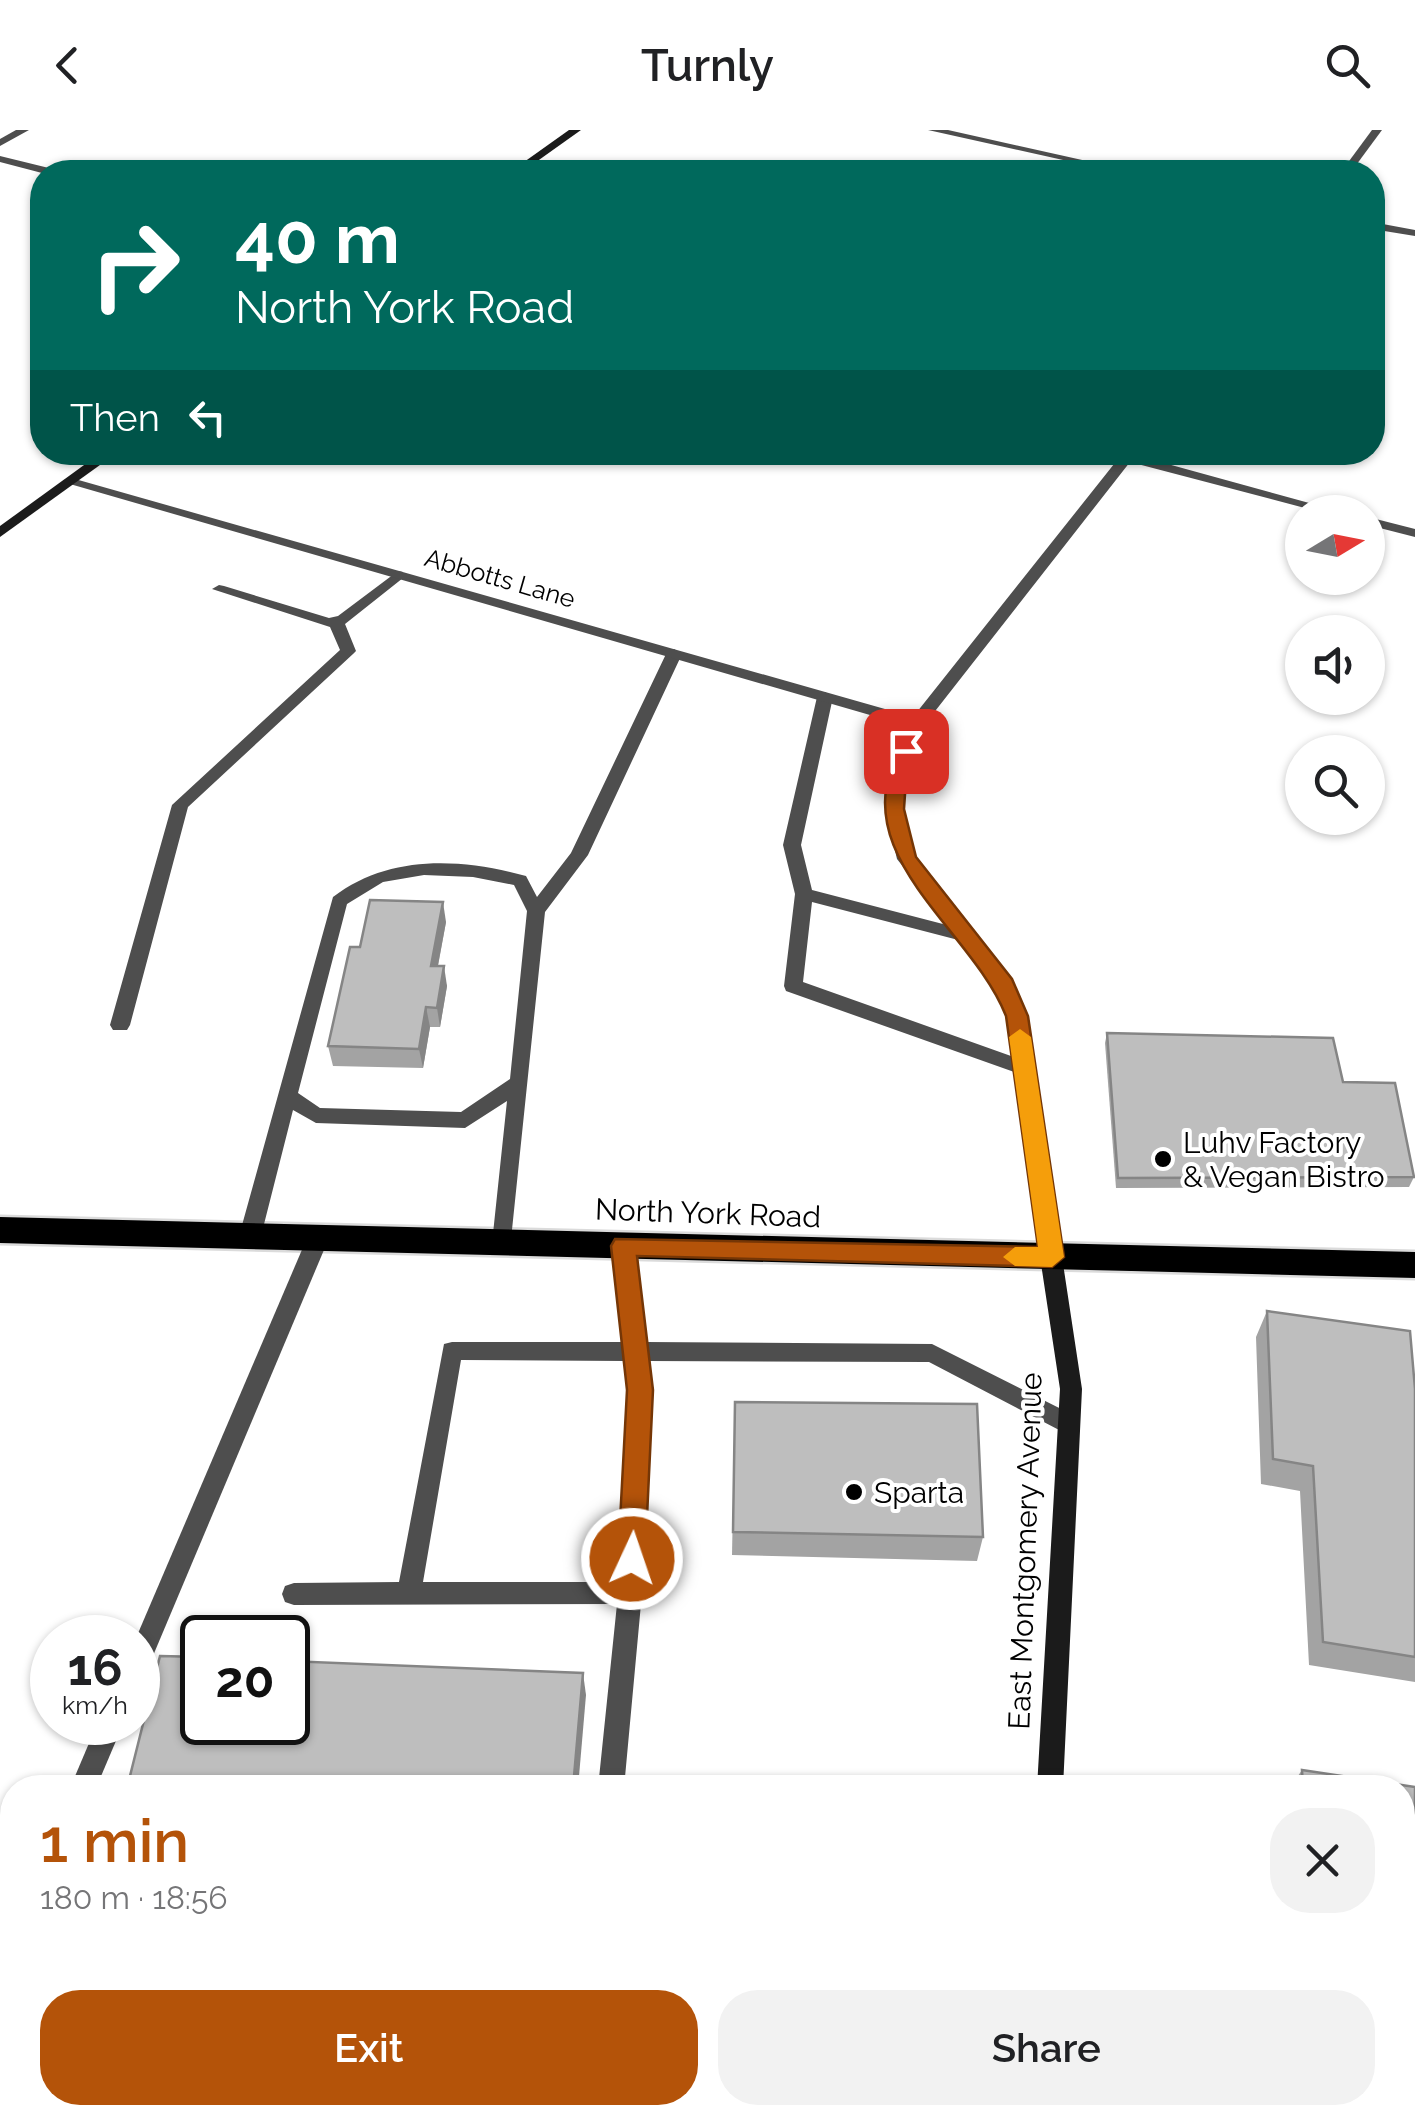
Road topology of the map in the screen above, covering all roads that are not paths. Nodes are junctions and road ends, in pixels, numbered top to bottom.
1 (24, 130) edge
2 (576, 130) edge
3 (933, 130) edge
4 (1377, 130) edge
5 (0, 143) edge
6 (0, 159) edge
7 (532, 160) edge
8 (1074, 160) edge
9 (1355, 160) edge
10 (30, 166) edge
11 (1385, 227) edge
12 (1415, 234) edge
13 (94, 465) edge
14 (1121, 465) edge
15 (1165, 465) edge
16 (70, 482) junction
17 (1285, 498) edge
18 (1385, 526) edge
19 (0, 533) edge
20 (1415, 534) edge
21 (398, 575) junction
22 (219, 589) dead end
23 (336, 622) junction
24 (674, 654) junction
25 (825, 696) junction
26 (916, 722) junction
27 (804, 894) junction
28 (536, 910) junction
29 (966, 936) junction
30 (120, 1025) dead end
31 (1024, 1068) junction
32 (520, 1082) junction
33 (287, 1096) junction
34 (0, 1230) edge
35 (250, 1236) junction
36 (318, 1238) junction
37 (503, 1243) junction
38 (623, 1246) junction
39 (1052, 1257) junction
40 (1415, 1265) edge
41 (636, 1350) junction
42 (1070, 1424) junction
43 (409, 1593) junction
44 (630, 1593) junction
45 (294, 1594) dead end
46 (158, 1615) edge
47 (101, 1745) edge
48 (89, 1775) edge
49 (612, 1775) edge
50 (1051, 1775) edge

1 - 5 street
2 - 7 main road
3 - 8 street
4 - 9 street
6 - 10 street
11 - 12 street
13 - 16 main road
14 - 26 street
15 - 17 street
16 - 19 main road
16 - 21 street, Abbotts Lane
18 - 20 street
21 - 23 street
21 - 24 street, Abbotts Lane
22 - 23 street
23 - 30 street
24 - 25 street, Abbotts Lane
24 - 28 street
25 - 26 street, Abbotts Lane
25 - 27 street
26 - 29 street
27 - 29 street
27 - 31 street
28 - 32 street
28 - 33 street
29 - 31 street
31 - 39 street
32 - 33 street
32 - 37 street
33 - 35 street
34 - 35 highway, North York Road
35 - 36 highway, North York Road
36 - 37 highway, North York Road
36 - 46 street
37 - 38 highway, North York Road
38 - 39 highway, North York Road
38 - 41 street
39 - 40 highway, North York Road
39 - 42 main road, East Montgomery Avenue
41 - 42 street
41 - 43 street
41 - 44 street
42 - 50 main road, East Montgomery Avenue
43 - 44 street
43 - 45 street
44 - 49 street
47 - 48 street

